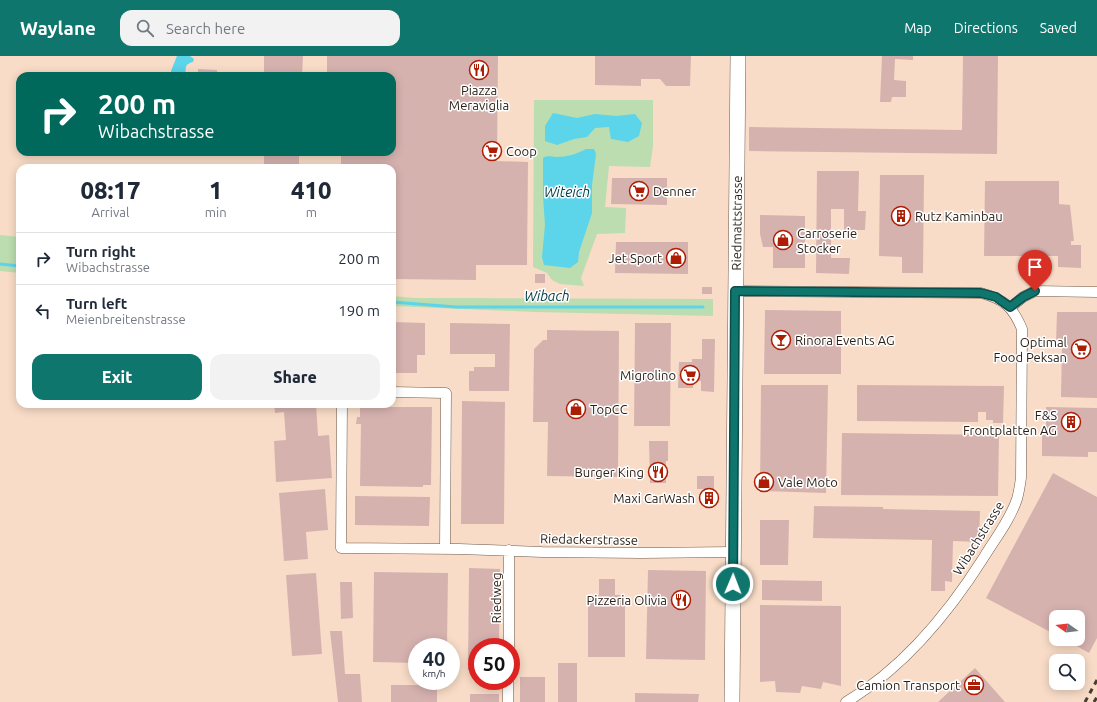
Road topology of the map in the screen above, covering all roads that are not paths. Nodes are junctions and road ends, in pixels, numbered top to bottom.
1 (738, 56) edge
2 (735, 291) junction
3 (1097, 292) edge
4 (1010, 307) junction
5 (396, 392) edge
6 (342, 408) edge
7 (445, 549) junction
8 (509, 550) junction
9 (733, 552) junction
10 (509, 638) edge
11 (508, 690) edge
12 (508, 702) edge
13 (732, 702) edge
14 (846, 702) edge

1 - 2 main road, Riedmattstrasse
2 - 4 street, Wibachstrasse
2 - 9 main road, Riedmattstrasse
3 - 4 street
4 - 14 street, Wibachstrasse
5 - 7 street
6 - 7 street, Riedackerstrasse
7 - 8 street, Riedackerstrasse
8 - 9 street, Riedackerstrasse
8 - 10 street, Riedweg
9 - 13 main road, Riedmattstrasse
11 - 12 street

